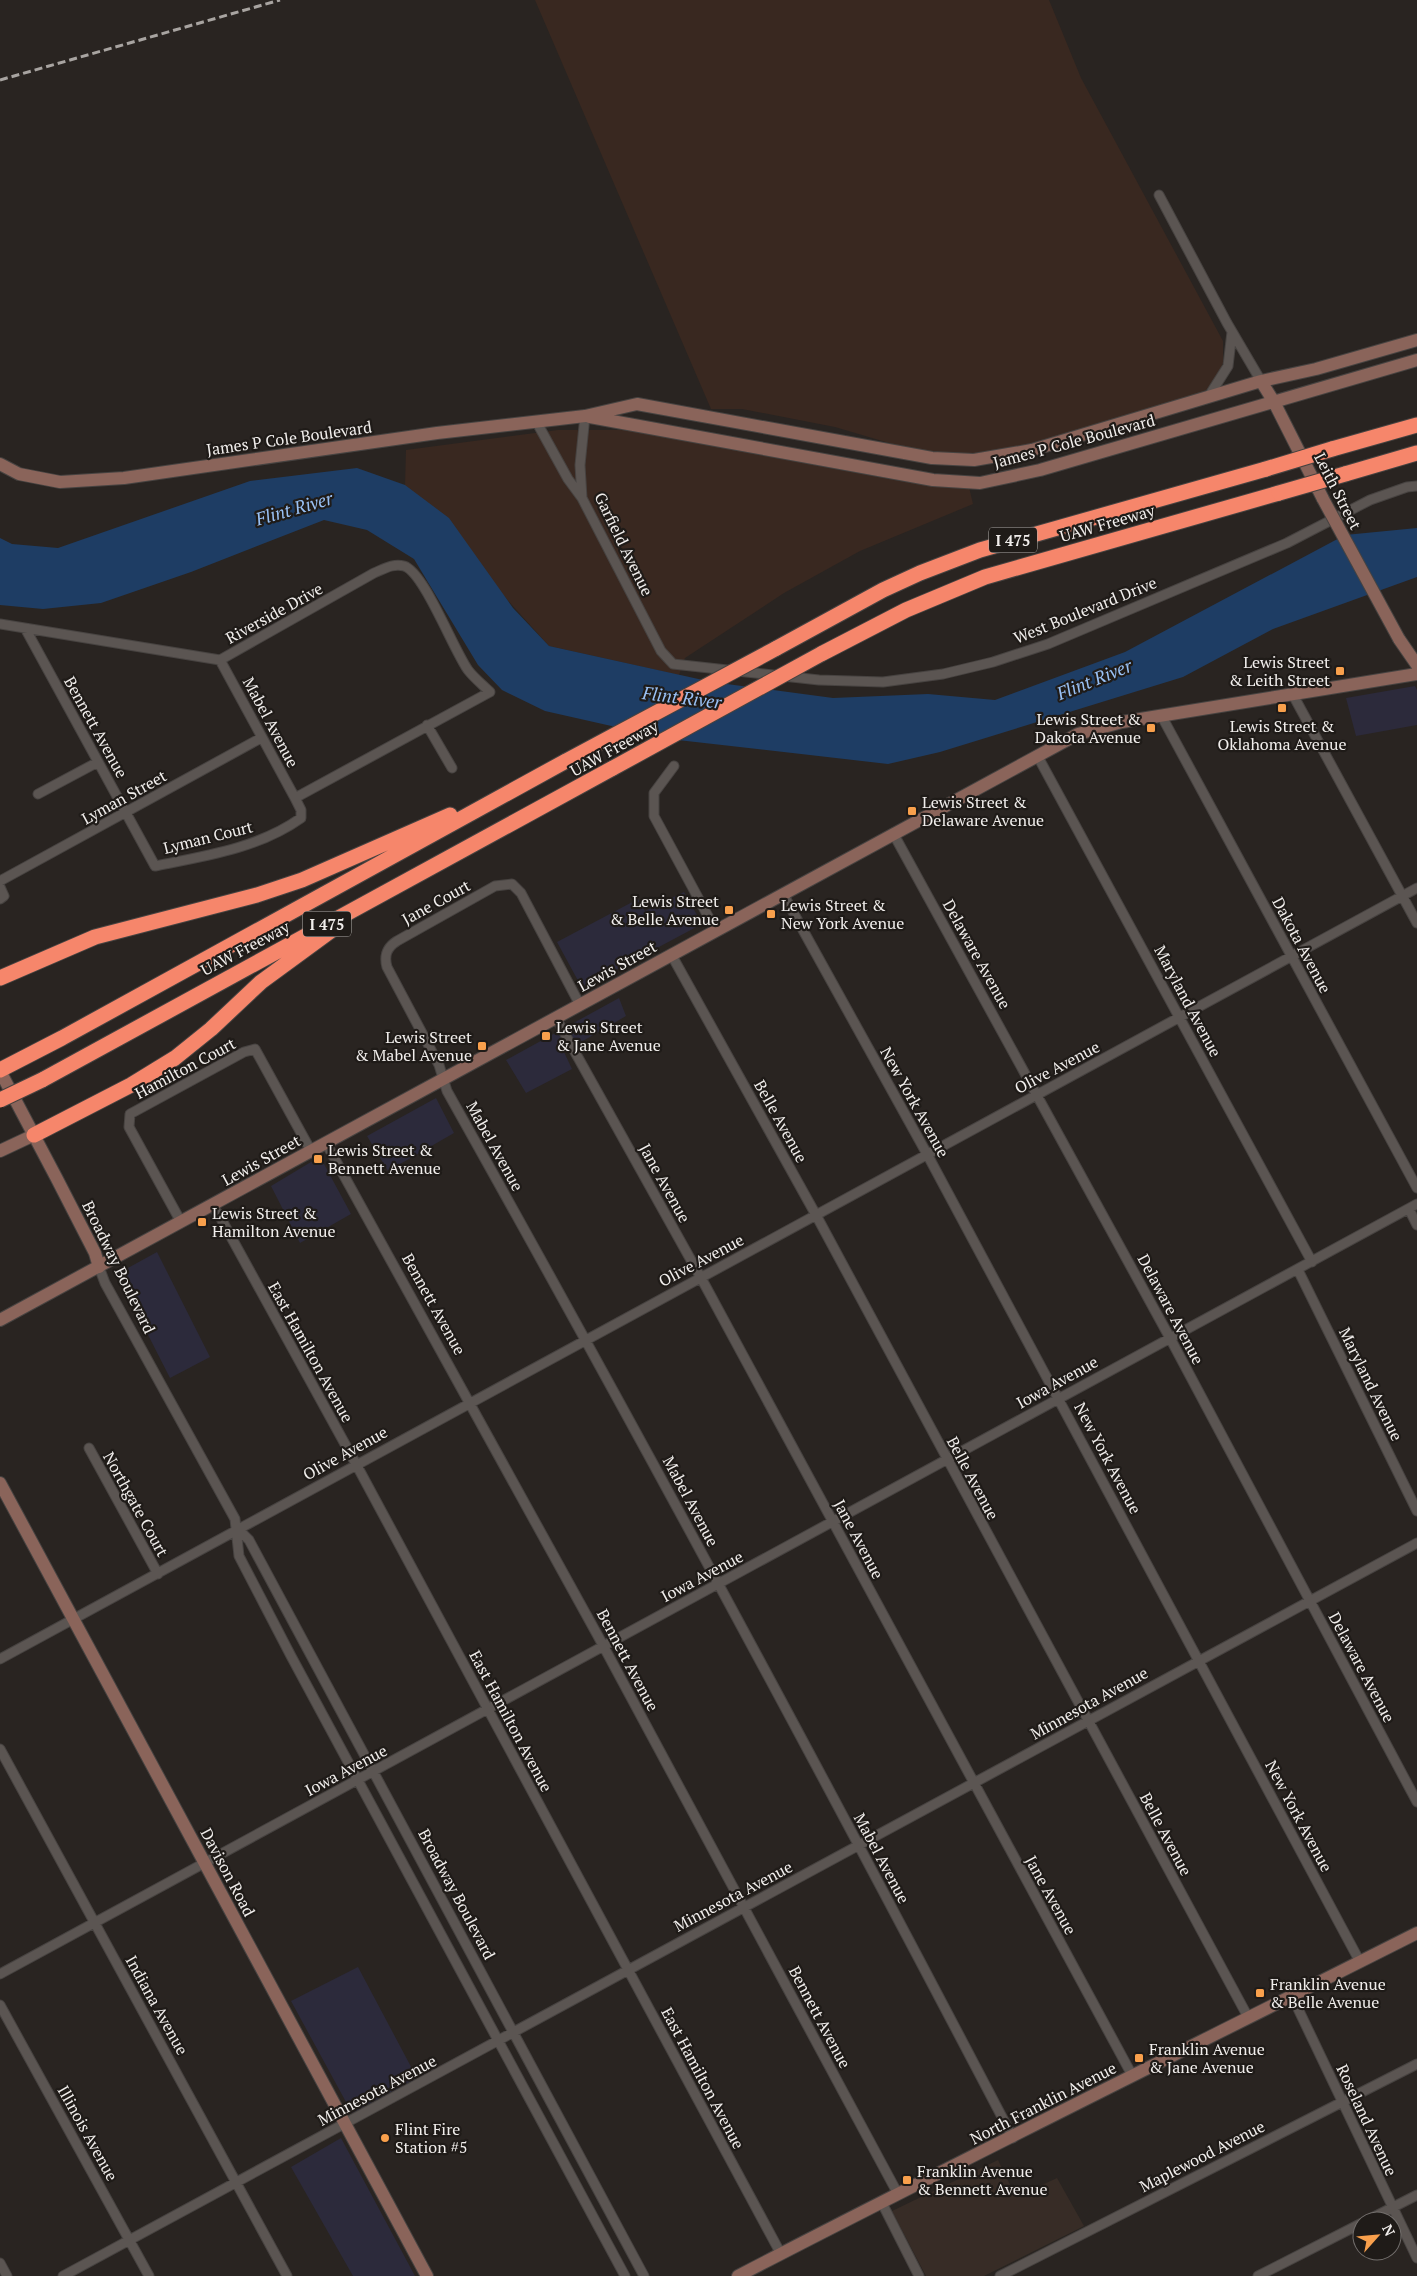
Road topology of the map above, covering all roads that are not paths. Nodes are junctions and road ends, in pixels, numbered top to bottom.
1 (1159, 195) dead end
2 (1232, 331) junction
3 (1417, 340) edge
4 (1417, 360) edge
5 (1261, 381) junction
6 (1209, 396) junction
7 (1274, 402) junction
8 (585, 416) junction
9 (536, 421) junction
10 (1417, 425) edge
11 (1417, 453) edge
12 (0, 464) edge
13 (1417, 486) edge
14 (582, 498) junction
15 (0, 624) edge
16 (25, 628) junction
17 (660, 651) joint
18 (220, 660) junction
19 (1417, 665) edge
20 (1417, 674) edge
21 (1293, 695) junction
22 (1161, 715) junction
23 (427, 725) junction
24 (262, 738) junction
25 (1037, 755) junction
26 (98, 762) junction
27 (674, 766) dead end
28 (452, 768) dead end
29 (543, 774) junction
30 (38, 794) dead end
31 (295, 798) junction
32 (127, 812) junction
33 (893, 834) junction
34 (155, 866) joint
35 (0, 881) edge
36 (0, 887) edge
37 (1417, 888) edge
38 (386, 892) junction
39 (783, 894) junction
40 (1402, 896) junction
41 (2, 898) edge
42 (1417, 924) edge
43 (716, 931) junction
44 (672, 954) junction
45 (1291, 956) junction
46 (385, 959) joint
47 (0, 978) edge
48 (580, 1004) junction
49 (1180, 1017) junction
50 (556, 1018) junction
51 (0, 1070) edge
52 (443, 1079) junction
53 (1038, 1095) junction
54 (0, 1100) edge
55 (34, 1135) junction
56 (326, 1143) junction
57 (0, 1151) edge
58 (311, 1151) junction
59 (927, 1154) junction
60 (1417, 1188) edge
61 (212, 1205) junction
62 (1413, 1206) edge
63 (816, 1214) junction
64 (181, 1222) junction
65 (1417, 1224) edge
66 (1312, 1262) junction
67 (99, 1267) junction
68 (1298, 1270) junction
69 (701, 1277) junction
70 (0, 1320) edge
71 (1170, 1338) junction
72 (586, 1340) junction
73 (1059, 1399) junction
74 (470, 1402) junction
75 (88, 1448) dead end
76 (946, 1460) junction
77 (356, 1464) junction
78 (0, 1483) edge
79 (1417, 1511) edge
80 (833, 1522) junction
81 (238, 1529) junction
82 (1417, 1543) edge
83 (158, 1574) junction
84 (719, 1584) junction
85 (1310, 1600) junction
86 (74, 1618) junction
87 (604, 1646) junction
88 (306, 1648) junction
89 (291, 1656) junction
90 (0, 1659) edge
91 (1199, 1660) junction
92 (488, 1710) junction
93 (1088, 1720) junction
94 (0, 1749) edge
95 (374, 1772) junction
96 (358, 1780) junction
97 (973, 1783) junction
98 (1417, 1802) edge
99 (858, 1845) junction
100 (206, 1864) junction
101 (744, 1908) junction
102 (95, 1923) junction
103 (1417, 1933) edge
104 (1360, 1960) junction
105 (627, 1970) junction
106 (0, 1974) edge
107 (1291, 1994) junction
108 (0, 2005) edge
109 (1248, 2017) junction
110 (514, 2033) junction
111 (499, 2042) junction
112 (1417, 2064) edge
113 (1132, 2075) junction
114 (1342, 2101) junction
115 (346, 2124) junction
116 (1013, 2138) junction
117 (236, 2182) junction
118 (898, 2194) junction
119 (1417, 2195) edge
120 (882, 2203) junction
121 (1392, 2208) junction
122 (1386, 2211) edge
123 (1352, 2228) edge
124 (130, 2240) junction
125 (781, 2254) junction
126 (1417, 2258) edge
127 (0, 2263) edge
128 (7, 2276) edge
129 (63, 2276) edge
130 (149, 2276) edge
131 (287, 2276) edge
132 (427, 2276) edge
133 (625, 2276) edge
134 (644, 2276) edge
135 (738, 2276) edge
136 (919, 2276) edge
137 (1000, 2276) edge
138 (1258, 2276) edge

1 - 2 street, Leith Street
2 - 5 street, Leith Street
2 - 6 street
3 - 5 street, James P Cole Boulevard
4 - 7 street, James P Cole Boulevard
5 - 6 street, James P Cole Boulevard
5 - 7 street, Leith Street
6 - 8 street, James P Cole Boulevard
7 - 8 street, James P Cole Boulevard
7 - 19 street, Leith Street, bridge
8 - 9 street, James P Cole Boulevard
8 - 14 street, Garfield Avenue
9 - 12 street, James P Cole Boulevard
9 - 14 street
10 - 29 highway, UAW Freeway / I 475, bridge
11 - 38 highway, UAW Freeway / I 475, bridge
13 - 17 street, West Boulevard Drive
14 - 17 street, Garfield Avenue
15 - 16 street, Riverside Drive
16 - 18 street, Riverside Drive
16 - 26 street, Bennett Avenue
18 - 23 street, Riverside Drive
18 - 24 street, Mabel Avenue
20 - 21 street, Lewis Street
21 - 22 street, Lewis Street
21 - 40 street
22 - 25 street, Lewis Street
22 - 45 street, Dakota Avenue
23 - 28 street
23 - 31 street
24 - 31 street, Mabel Avenue
24 - 32 street, Lyman Street
25 - 33 street, Lewis Street
25 - 49 street, Maryland Avenue
26 - 30 street
26 - 32 street, Bennett Avenue
27 - 43 street
29 - 47 highway
29 - 51 highway, UAW Freeway / I 475
31 - 34 street, Lyman Court
32 - 34 street, Bennett Avenue
32 - 35 street, Lyman Street
33 - 39 street, Lewis Street
33 - 53 street, Delaware Avenue
36 - 41 street
37 - 40 street, Olive Avenue
38 - 54 highway, UAW Freeway / I 475, bridge
38 - 55 highway
39 - 43 street, Lewis Street
39 - 59 street, New York Avenue
40 - 42 street
40 - 45 street, Olive Avenue
43 - 44 street, Lewis Street
44 - 48 street, Lewis Street
44 - 63 street, Belle Avenue
45 - 49 street, Olive Avenue
45 - 60 street, Dakota Avenue
46 - 48 street, Jane Court
46 - 52 street, Mabel Avenue
48 - 50 street, Lewis Street
49 - 53 street, Olive Avenue
49 - 66 street, Maryland Avenue
50 - 52 street, Lewis Street
50 - 69 street, Jane Avenue
51 - 55 street, Broadway Boulevard
52 - 56 street, Lewis Street
52 - 72 street, Mabel Avenue
53 - 59 street, Olive Avenue
53 - 71 street, Delaware Avenue
55 - 57 street
55 - 67 street, Broadway Boulevard
56 - 58 street, Lewis Street
56 - 74 street, Bennett Avenue
58 - 61 street, Lewis Street
58 - 64 street, Hamilton Court
59 - 63 street, Olive Avenue
59 - 73 street, New York Avenue
61 - 64 street, Lewis Street
61 - 77 street, East Hamilton Avenue
62 - 65 street
62 - 66 street, Iowa Avenue
63 - 69 street, Olive Avenue
63 - 76 street, Belle Avenue
64 - 67 street, Lewis Street
66 - 68 street, Iowa Avenue
67 - 70 street, Lewis Street
67 - 81 street, Broadway Boulevard
68 - 71 street, Iowa Avenue
68 - 79 street, Maryland Avenue
69 - 72 street, Olive Avenue
69 - 80 street, Jane Avenue
71 - 73 street, Iowa Avenue
71 - 85 street, Delaware Avenue
72 - 74 street, Olive Avenue
72 - 84 street, Mabel Avenue
73 - 76 street, Iowa Avenue
73 - 91 street, New York Avenue
74 - 77 street, Olive Avenue
74 - 87 street, Bennett Avenue
75 - 83 street, Northgate Court
76 - 80 street, Iowa Avenue
76 - 93 street, Belle Avenue
77 - 81 street, Olive Avenue
77 - 92 street, East Hamilton Avenue
78 - 86 street, Davison Road
80 - 84 street, Iowa Avenue
80 - 97 street, Jane Avenue
81 - 83 street, Olive Avenue
81 - 88 street, Broadway Boulevard
81 - 89 street, Broadway Boulevard
82 - 85 street, Minnesota Avenue
83 - 86 street, Olive Avenue
84 - 87 street, Iowa Avenue
84 - 99 street, Mabel Avenue
85 - 91 street, Minnesota Avenue
85 - 98 street, Delaware Avenue
86 - 90 street, Olive Avenue
86 - 100 street, Davison Road
87 - 92 street, Iowa Avenue
87 - 101 street, Bennett Avenue
88 - 89 street
88 - 95 street, Broadway Boulevard
89 - 96 street, Broadway Boulevard
91 - 93 street, Minnesota Avenue
91 - 104 street, New York Avenue
92 - 95 street, Iowa Avenue
92 - 105 street, East Hamilton Avenue
93 - 97 street, Minnesota Avenue
93 - 109 street, Belle Avenue
94 - 102 street, Indiana Avenue
95 - 96 street, Iowa Avenue
95 - 110 street, Broadway Boulevard
96 - 100 street, Iowa Avenue
96 - 111 street, Broadway Boulevard
97 - 99 street, Minnesota Avenue
97 - 113 street, Jane Avenue
99 - 101 street, Minnesota Avenue
99 - 116 street, Mabel Avenue
100 - 102 street, Iowa Avenue
100 - 115 street, Davison Road
101 - 105 street, Minnesota Avenue
101 - 118 street, Bennett Avenue
102 - 106 street, Iowa Avenue
102 - 117 street, Indiana Avenue
103 - 104 street, North Franklin Avenue
104 - 107 street, North Franklin Avenue
105 - 110 street, Minnesota Avenue
105 - 125 street, East Hamilton Avenue
107 - 109 street, North Franklin Avenue
107 - 114 street, Roseland Avenue
108 - 124 street, Illinois Avenue
109 - 113 street, North Franklin Avenue
110 - 111 street, Minnesota Avenue
110 - 134 street, Broadway Boulevard
111 - 115 street, Minnesota Avenue
111 - 133 street, Broadway Boulevard
112 - 114 street, Maplewood Avenue
113 - 116 street, North Franklin Avenue
114 - 121 street, Roseland Avenue
114 - 137 street, Maplewood Avenue
115 - 117 street, Minnesota Avenue
115 - 132 street, Davison Road
116 - 118 street, North Franklin Avenue
117 - 124 street, Minnesota Avenue
117 - 131 street, Indiana Avenue
118 - 120 street, North Franklin Avenue
119 - 121 street
120 - 125 street, North Franklin Avenue
120 - 136 street
121 - 122 street
121 - 126 street, Roseland Avenue
123 - 138 street
124 - 129 street, Minnesota Avenue
124 - 130 street, Illinois Avenue
125 - 135 street, North Franklin Avenue
127 - 128 street

